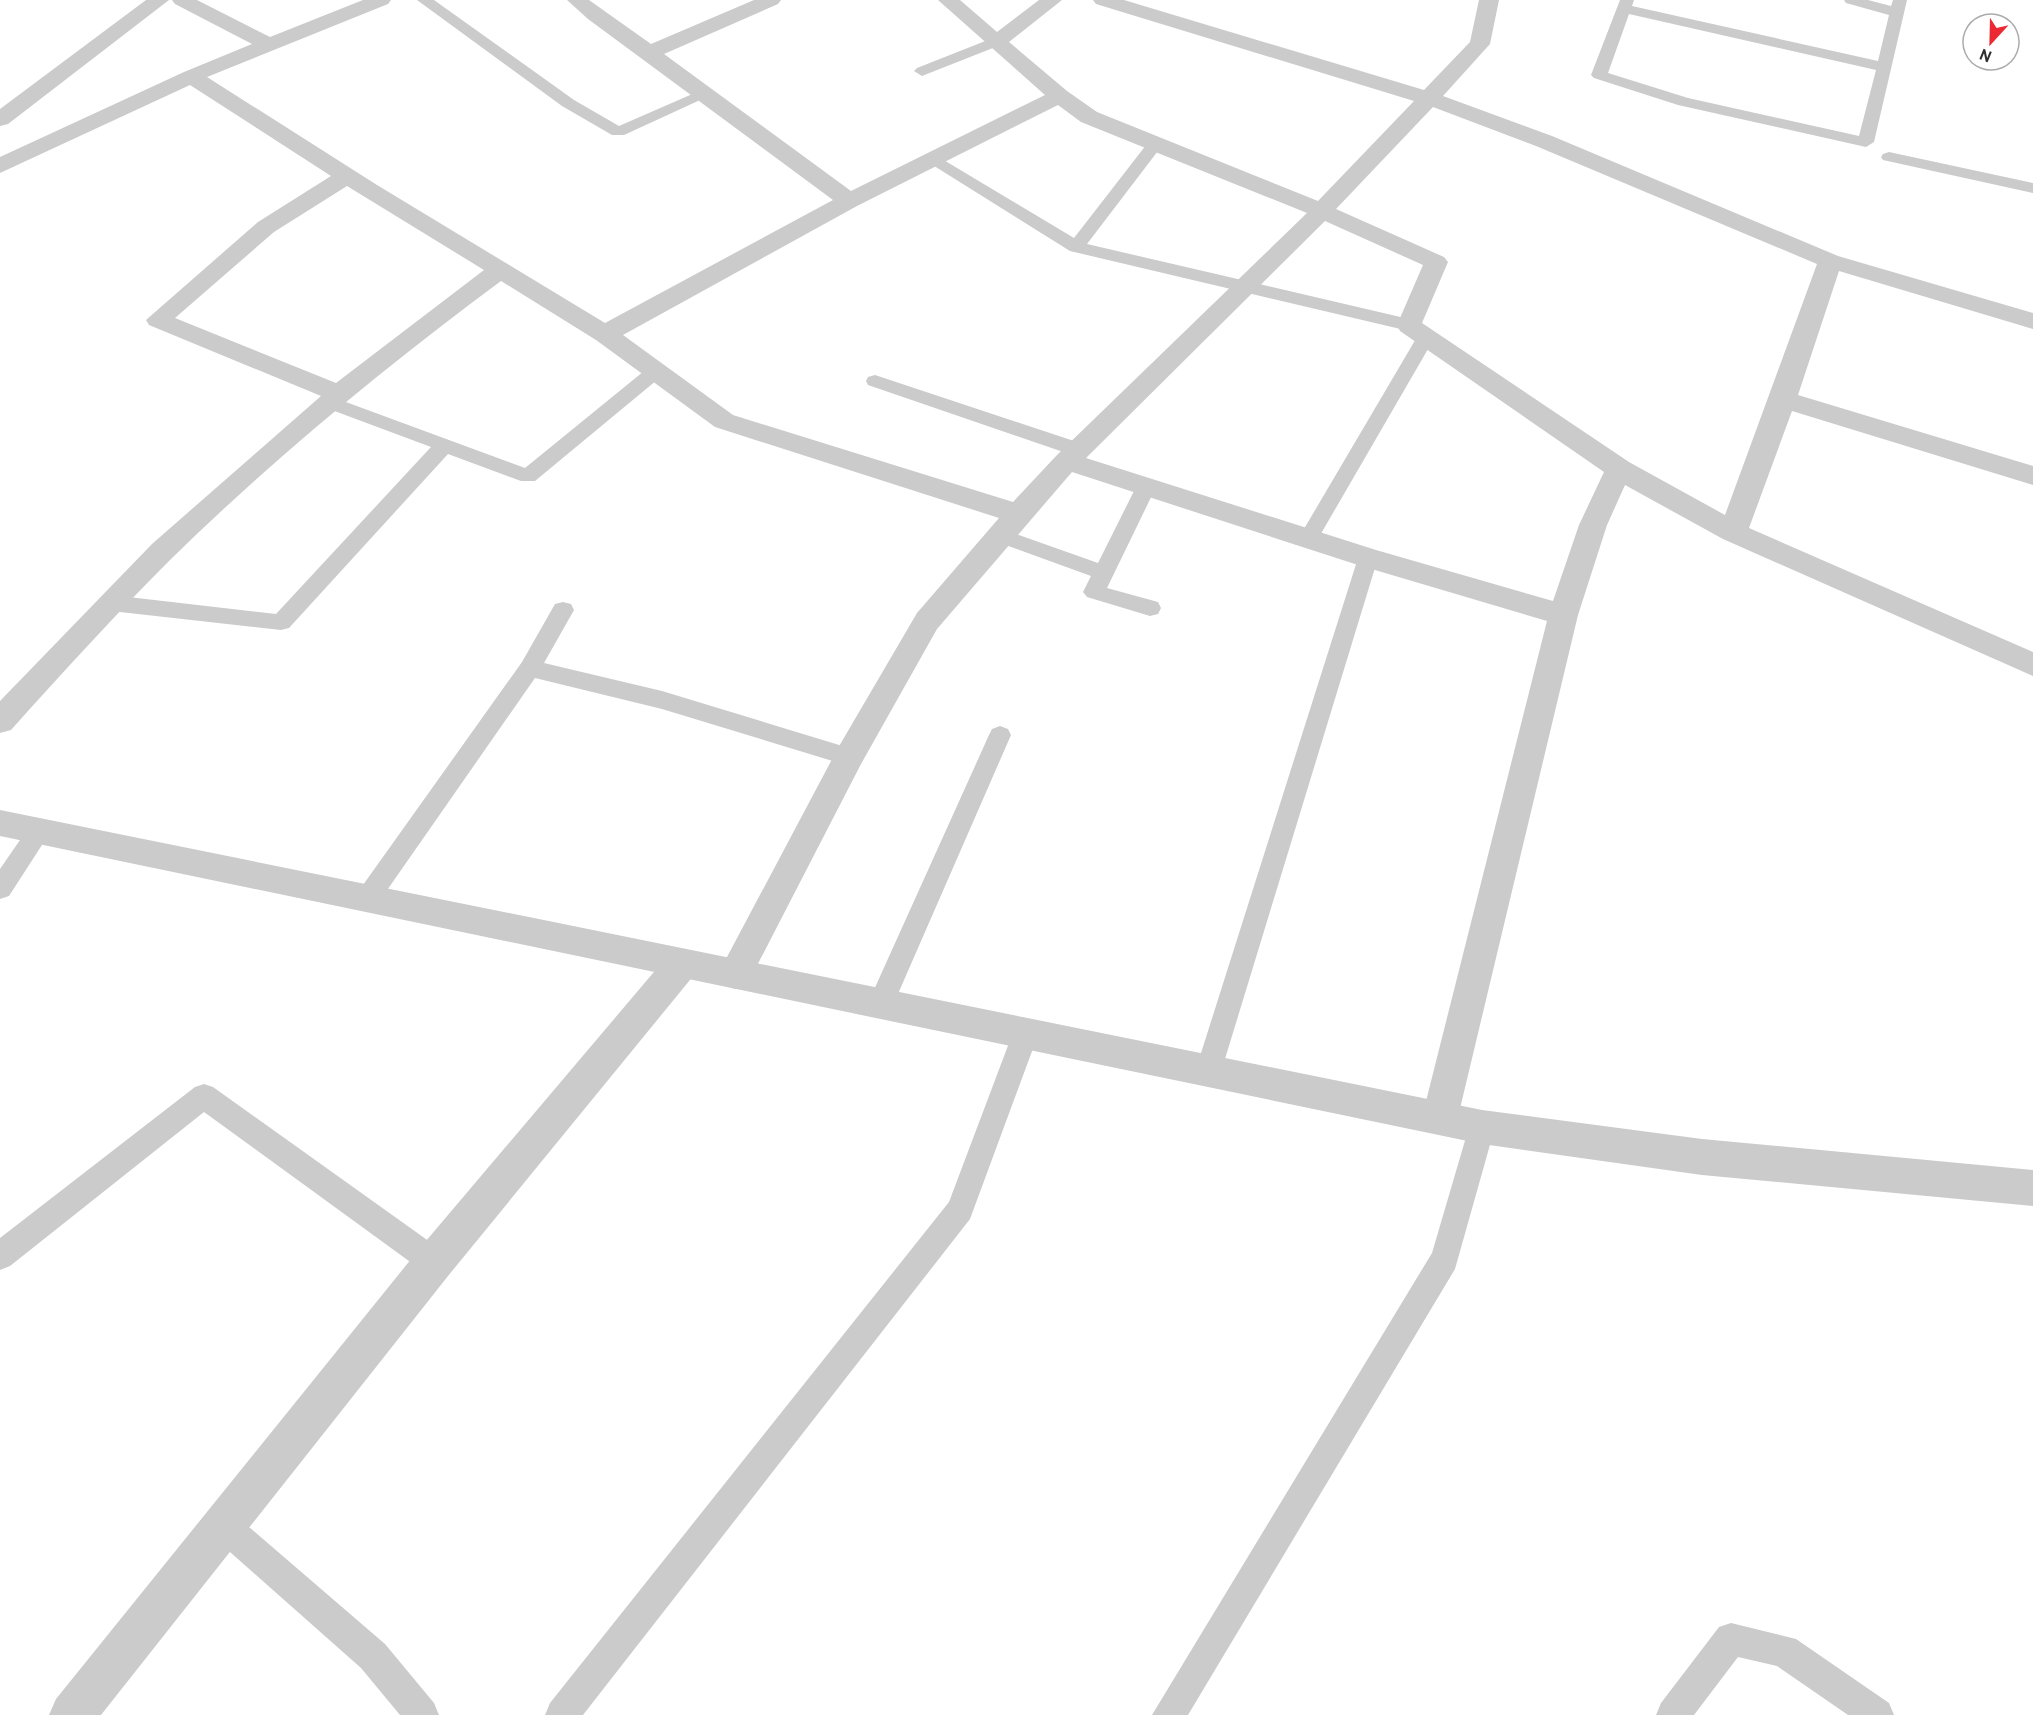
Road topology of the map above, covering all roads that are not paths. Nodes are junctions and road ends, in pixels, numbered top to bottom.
1 (159, 0) edge
2 (182, 0) edge
3 (381, 0) edge
4 (424, 0) edge
5 (577, 0) edge
6 (771, 0) edge
7 (948, 0) edge
8 (1052, 0) edge
9 (1103, 0) edge
10 (1489, 0) edge
11 (1851, 0) edge
12 (1625, 4) edge
13 (1898, 6) edge
14 (998, 41) junction
15 (268, 44) junction
16 (649, 53) junction
17 (1882, 67) junction
18 (922, 71) dead end
19 (191, 76) junction
20 (703, 95) junction
21 (1059, 96) junction
22 (1429, 98) junction
23 (0, 119) edge
24 (1156, 143) junction
25 (1889, 157) dead end
26 (931, 159) junction
27 (0, 166) edge
28 (347, 177) junction
29 (2033, 188) edge
30 (849, 201) junction
31 (1321, 212) junction
32 (1076, 247) junction
33 (1830, 261) junction
34 (500, 270) junction
35 (1247, 285) junction
36 (2033, 321) edge
37 (1417, 331) junction
38 (605, 334) junction
39 (656, 371) junction
40 (875, 381) dead end
41 (334, 398) junction
42 (1783, 399) junction
43 (444, 447) junction
44 (1073, 455) junction
45 (1619, 470) junction
46 (2033, 476) edge
47 (1146, 487) junction
48 (1018, 514) junction
49 (1733, 531) junction
50 (999, 535) junction
51 (1308, 539) junction
52 (1368, 558) junction
53 (1104, 573) junction
54 (111, 603) junction
55 (1150, 608) dead end
56 (563, 610) dead end
57 (1563, 615) junction
58 (2033, 665) edge
59 (530, 668) junction
60 (0, 721) edge
61 (1000, 735) dead end
62 (849, 758) junction
63 (0, 823) edge
64 (39, 831) junction
65 (0, 889) edge
66 (367, 899) junction
67 (682, 964) junction
68 (735, 974) junction
69 (881, 1003) junction
70 (1025, 1035) junction
71 (1208, 1072) junction
72 (1440, 1117) junction
73 (1482, 1127) junction
74 (2033, 1188) edge
75 (0, 1256) edge
76 (434, 1262) junction
77 (224, 1526) junction
78 (72, 1715) edge
79 (422, 1715) edge
80 (562, 1715) edge
81 (1169, 1715) edge
82 (1673, 1715) edge
83 (1877, 1715) edge

1 - 23 street
2 - 15 street
3 - 15 street
4 - 20 lane
5 - 16 street
6 - 16 street
7 - 14 street
8 - 14 street
9 - 22 street
10 - 22 street
11 - 13 lane
12 - 17 lane
12 - 17 lane
13 - 17 lane
14 - 18 lane
14 - 21 street
15 - 19 street
16 - 20 street
19 - 27 street
19 - 28 street
20 - 30 street
21 - 24 street
21 - 26 street
22 - 31 street
22 - 33 street
24 - 31 street
24 - 32 lane
25 - 29 lane
26 - 30 street
26 - 32 lane
28 - 34 street
28 - 41 street
30 - 38 street
31 - 35 street
31 - 37 street
32 - 35 lane
33 - 36 street
33 - 42 street
34 - 38 street
34 - 41 street
35 - 37 lane
35 - 44 street
37 - 45 street
37 - 51 lane
38 - 39 street
39 - 43 lane
39 - 48 street
40 - 44 lane
41 - 43 lane
41 - 54 street
42 - 46 street
42 - 49 street
43 - 54 lane
44 - 47 street
44 - 48 street
45 - 49 street
45 - 57 street
47 - 51 street
47 - 53 lane
48 - 50 street
49 - 58 street
50 - 53 lane
50 - 62 street
51 - 52 street
52 - 57 street
52 - 71 lane
53 - 55 lane
54 - 60 street
56 - 59 lane
57 - 72 street
59 - 62 lane
59 - 66 lane
61 - 69 lane
62 - 68 street
63 - 64 street
64 - 65 lane
64 - 66 street
66 - 67 street
67 - 68 street
67 - 76 street
68 - 69 street
69 - 70 street
70 - 71 street
70 - 80 lane
71 - 72 street
72 - 73 street
73 - 74 street
73 - 81 lane
75 - 76 lane
76 - 77 street
77 - 78 street
77 - 79 lane
82 - 83 lane

